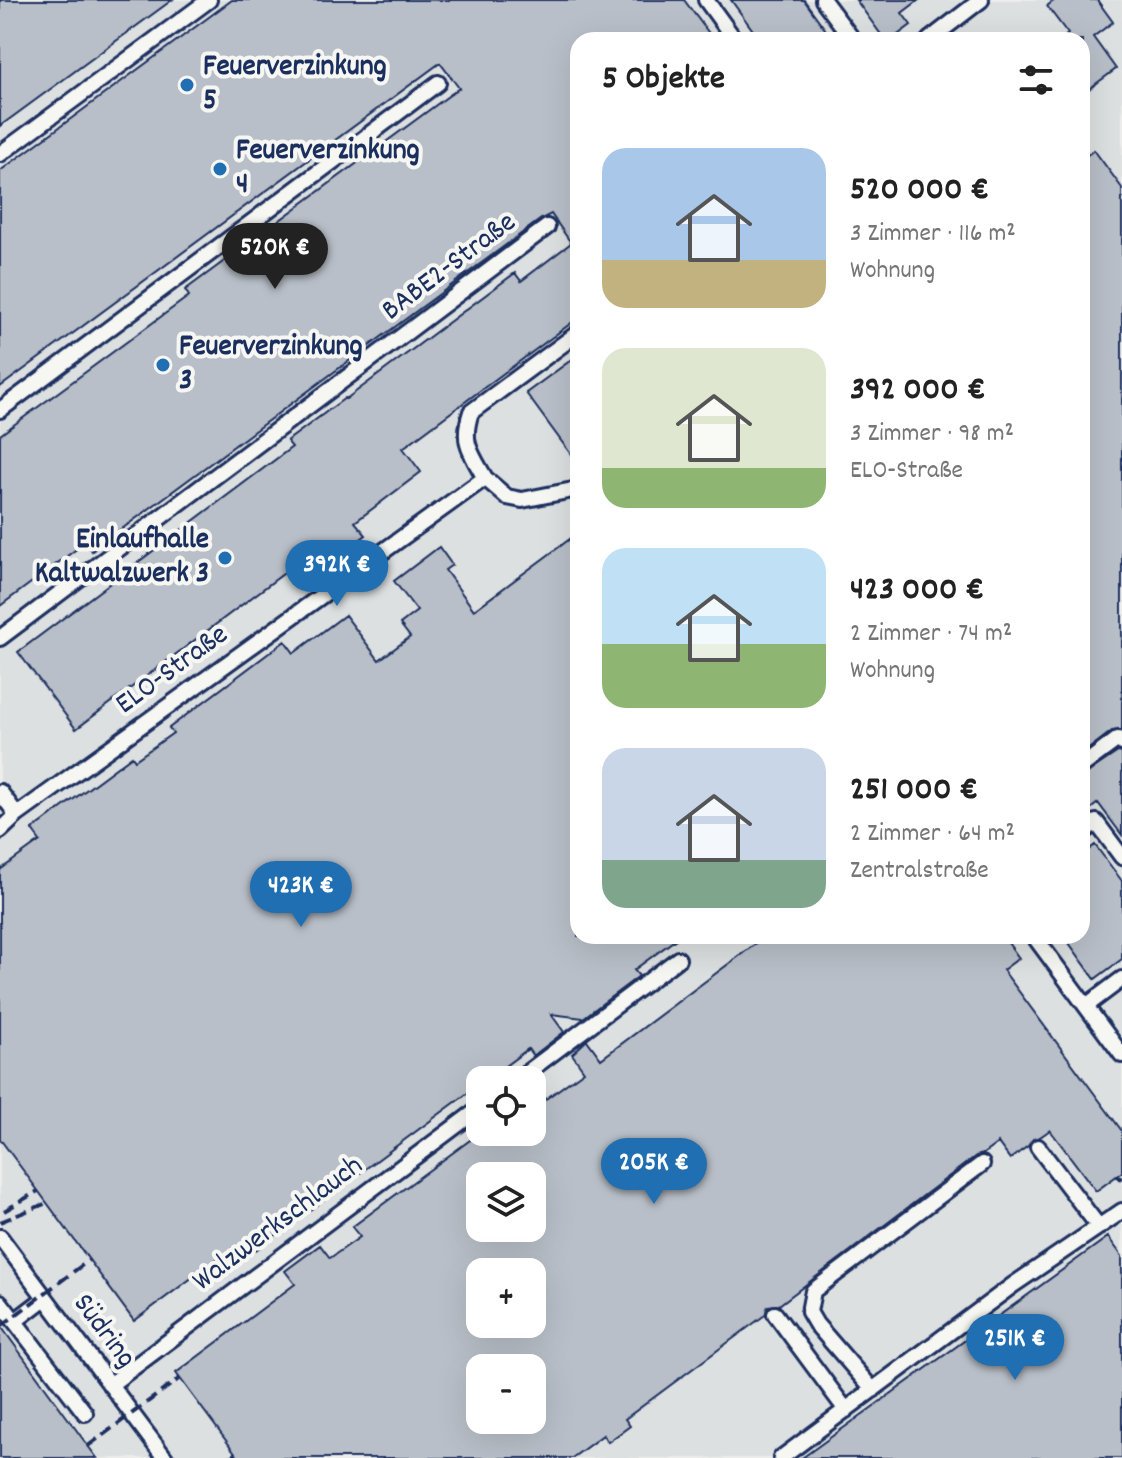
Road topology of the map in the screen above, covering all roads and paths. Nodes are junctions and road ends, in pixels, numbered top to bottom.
1 (209, 0) edge
2 (706, 0) edge
3 (823, 0) edge
4 (981, 0) edge
5 (729, 32) edge
6 (847, 32) edge
7 (939, 32) edge
8 (438, 83) dead end
9 (0, 154) edge
10 (547, 227) dead end
11 (570, 339) edge
12 (0, 410) edge
13 (485, 478) junction
14 (570, 491) edge
15 (0, 638) edge
16 (1122, 743) edge
17 (1090, 760) edge
18 (0, 792) edge
19 (17, 815) junction
20 (1090, 827) edge
21 (0, 831) edge
22 (1122, 857) edge
23 (1040, 944) edge
24 (678, 959) dead end
25 (1122, 979) edge
26 (1086, 1006) junction
27 (1122, 1055) edge
28 (536, 1066) edge
29 (466, 1118) edge
30 (1038, 1147) dead end
31 (982, 1164) dead end
32 (1122, 1211) edge
33 (1099, 1227) junction
34 (0, 1237) edge
35 (45, 1298) junction
36 (0, 1302) edge
37 (775, 1314) dead end
38 (15, 1321) junction
39 (110, 1385) junction
40 (873, 1390) junction
41 (846, 1410) junction
42 (85, 1413) dead end
43 (165, 1458) edge
44 (781, 1458) edge

1 - 9 street
2 - 5 street
3 - 6 street
4 - 7 street
8 - 12 street
10 - 15 street, BABE2-Straße
11 - 13 street
13 - 14 street
13 - 19 street, ELO-Straße
16 - 17 street
18 - 19 street
19 - 21 street, ELO-Straße
20 - 22 street
23 - 26 street
24 - 28 street
25 - 26 street
26 - 27 street
29 - 39 street, Walzwerkschlauch
30 - 33 street
31 - 40 street
32 - 33 street
33 - 40 street
34 - 35 street, Südring
35 - 38 street
35 - 39 street, Südring
36 - 38 street
37 - 41 street
38 - 42 street
39 - 43 street, Südring
40 - 41 street
41 - 44 street

